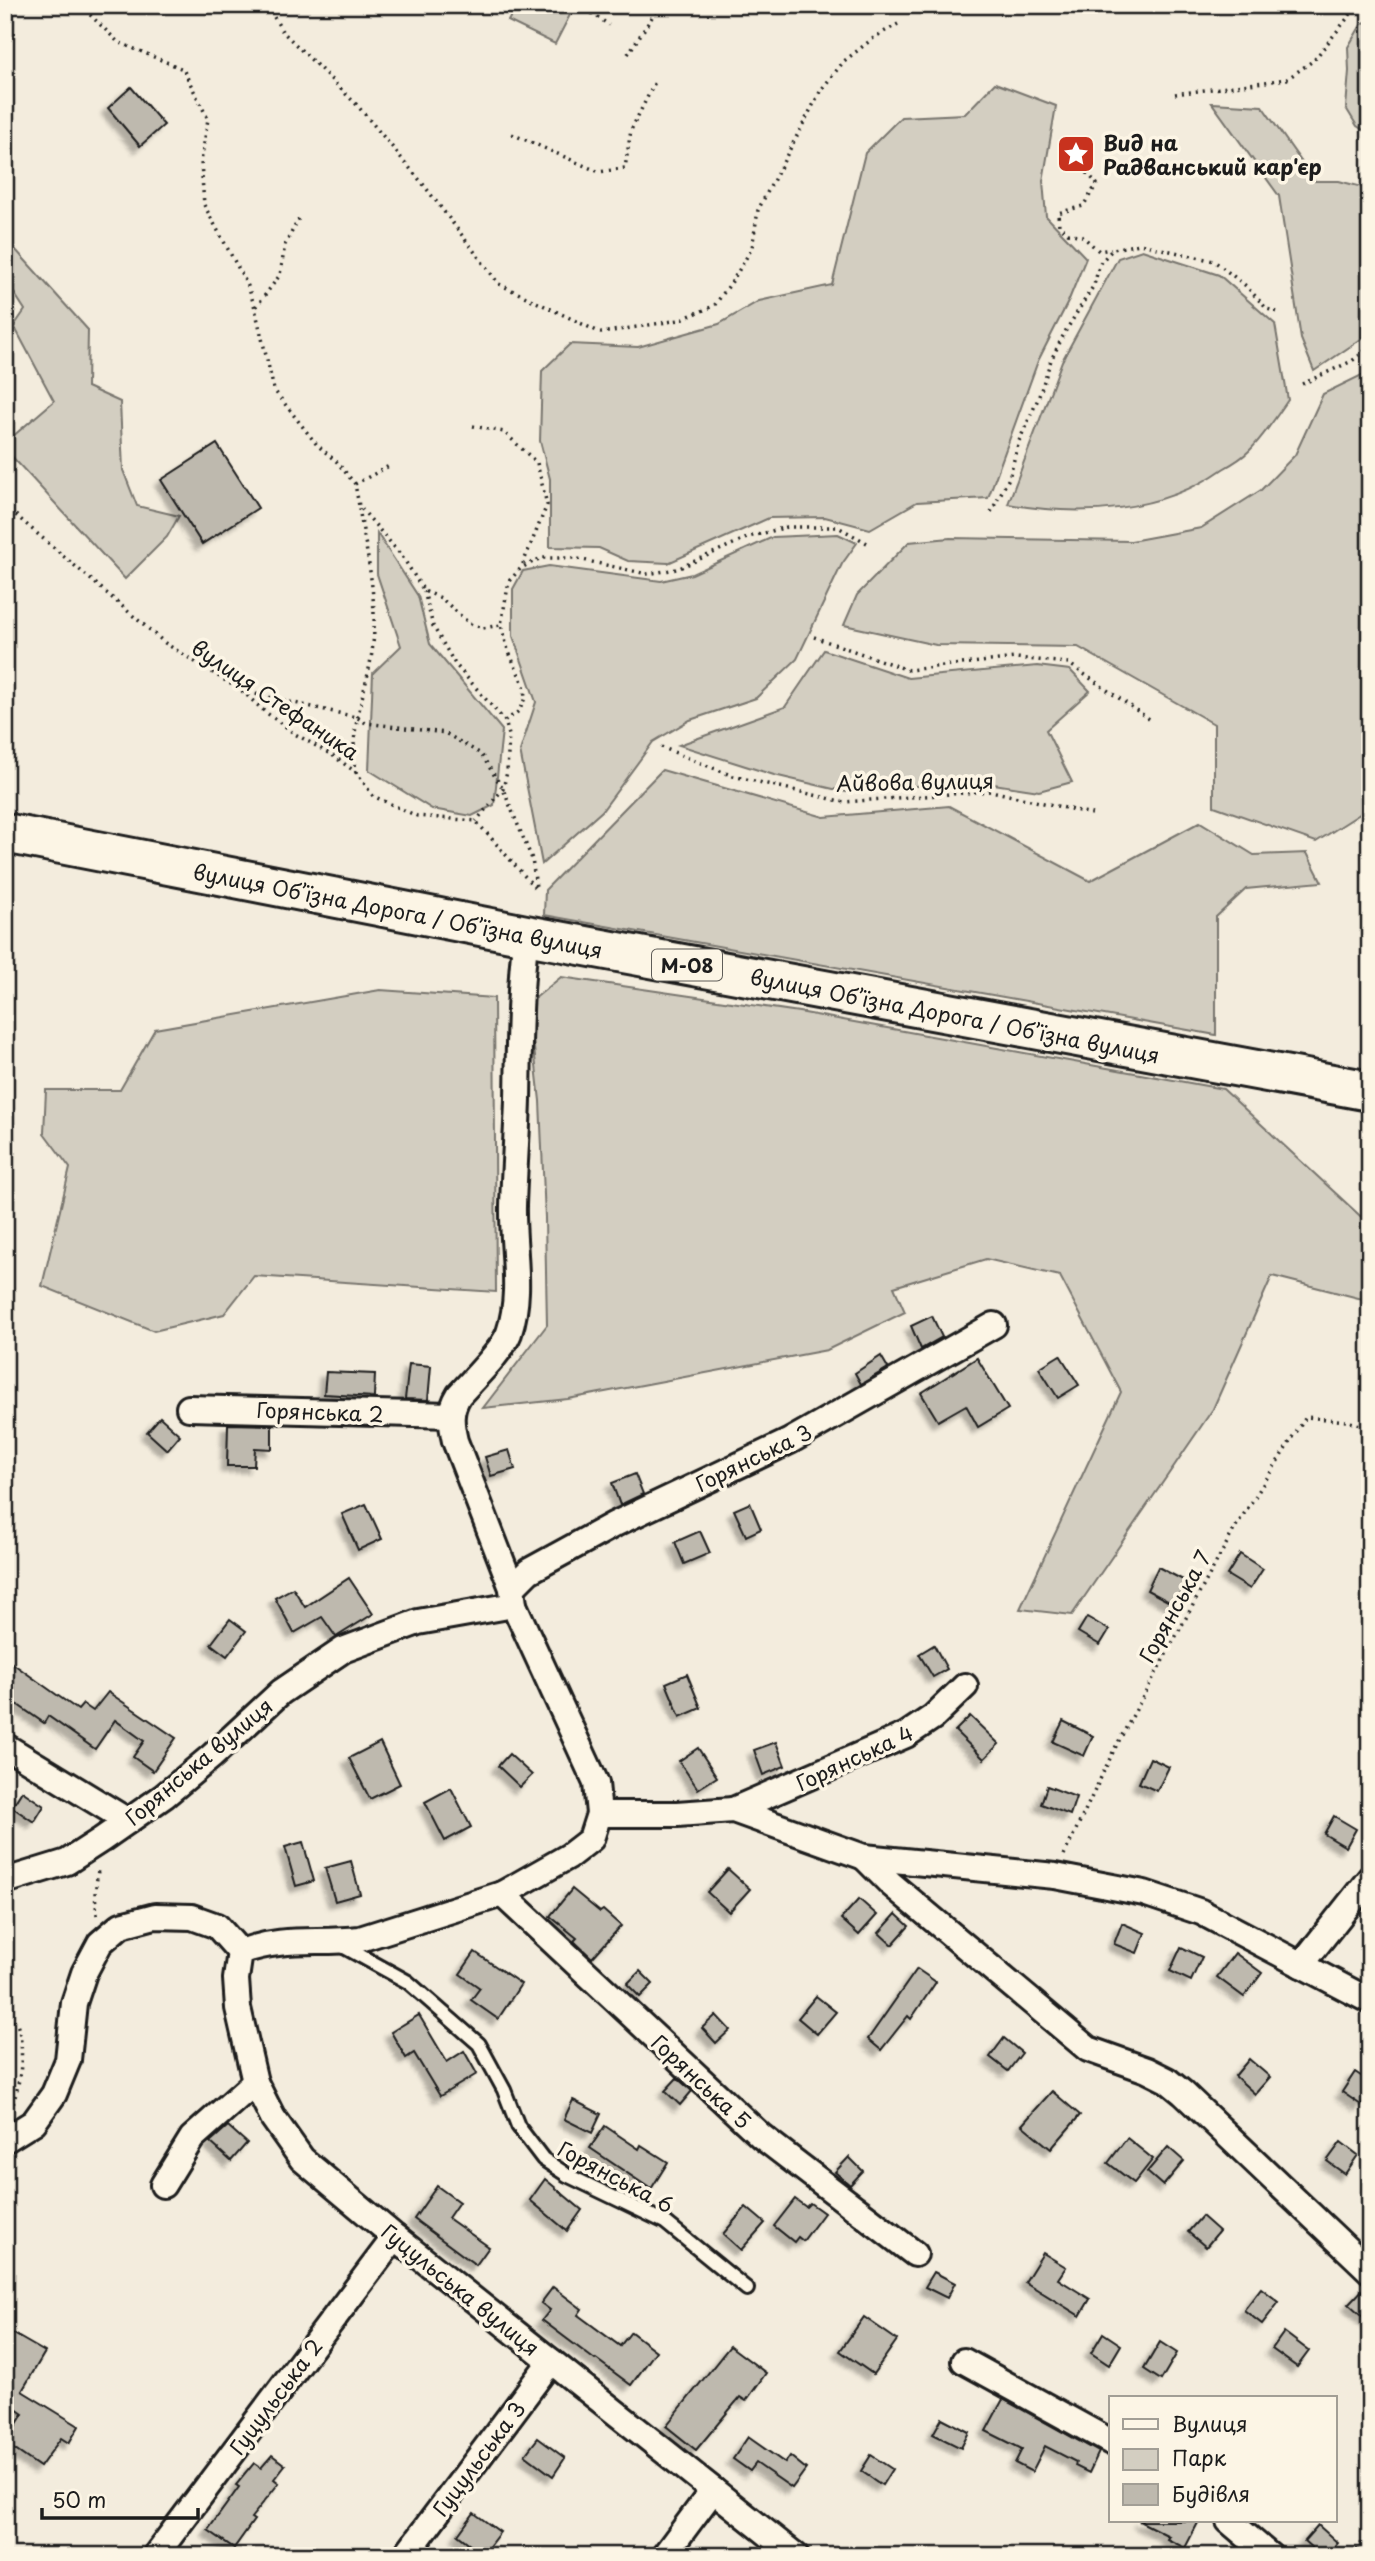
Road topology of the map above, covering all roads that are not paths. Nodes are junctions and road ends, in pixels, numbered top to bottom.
1 (5, 833) edge
2 (526, 935) junction
3 (1370, 1091) edge
4 (994, 1325) dead end
5 (189, 1408) dead end
6 (451, 1415) junction
7 (513, 1597) junction
8 (965, 1686) dead end
9 (5, 1745) edge
10 (733, 1810) junction
11 (599, 1814) junction
12 (128, 1821) junction
13 (864, 1857) junction
14 (1370, 1878) edge
15 (5, 1881) edge
16 (502, 1894) junction
17 (336, 1942) junction
18 (240, 1952) junction
19 (1301, 1965) junction
20 (1370, 2001) edge
21 (255, 2082) junction
22 (6, 2130) edge
23 (163, 2185) dead end
24 (395, 2237) junction
25 (915, 2254) dead end
26 (1370, 2271) edge
27 (747, 2289) dead end
28 (551, 2361) junction
29 (964, 2361) dead end
30 (1109, 2441) edge
31 (713, 2490) junction
32 (1230, 2522) edge
33 (155, 2556) edge
34 (405, 2556) edge
35 (664, 2556) edge
36 (796, 2556) edge
37 (1270, 2556) edge

1 - 2 highway, вулиця Обʼїзна Дорога / Обʼїзна вулиця / М-08
2 - 3 highway, вулиця Обʼїзна Дорога / Обʼїзна вулиця / М-08
2 - 6 street
4 - 7 street, Горянська 3
5 - 6 street, Горянська 2
6 - 7 street
7 - 11 street
7 - 12 street, Горянська вулиця
8 - 10 street, Горянська 4
9 - 12 street
10 - 11 street
10 - 13 street
11 - 16 street
12 - 15 street, Горянська вулиця
13 - 19 street
13 - 26 street
14 - 19 street
16 - 17 street
16 - 25 street, Горянська 5
17 - 18 street
17 - 27 lane, Горянська 6
18 - 21 street, Гуцульська вулиця
18 - 22 street
19 - 20 street
21 - 23 street
21 - 24 street, Гуцульська вулиця
24 - 28 street, Гуцульська вулиця
24 - 33 street, Гуцульська 2
28 - 31 street, Гуцульська вулиця
28 - 34 street, Гуцульська 3
29 - 30 street
31 - 35 street
31 - 36 street, Гуцульська вулиця
32 - 37 street

